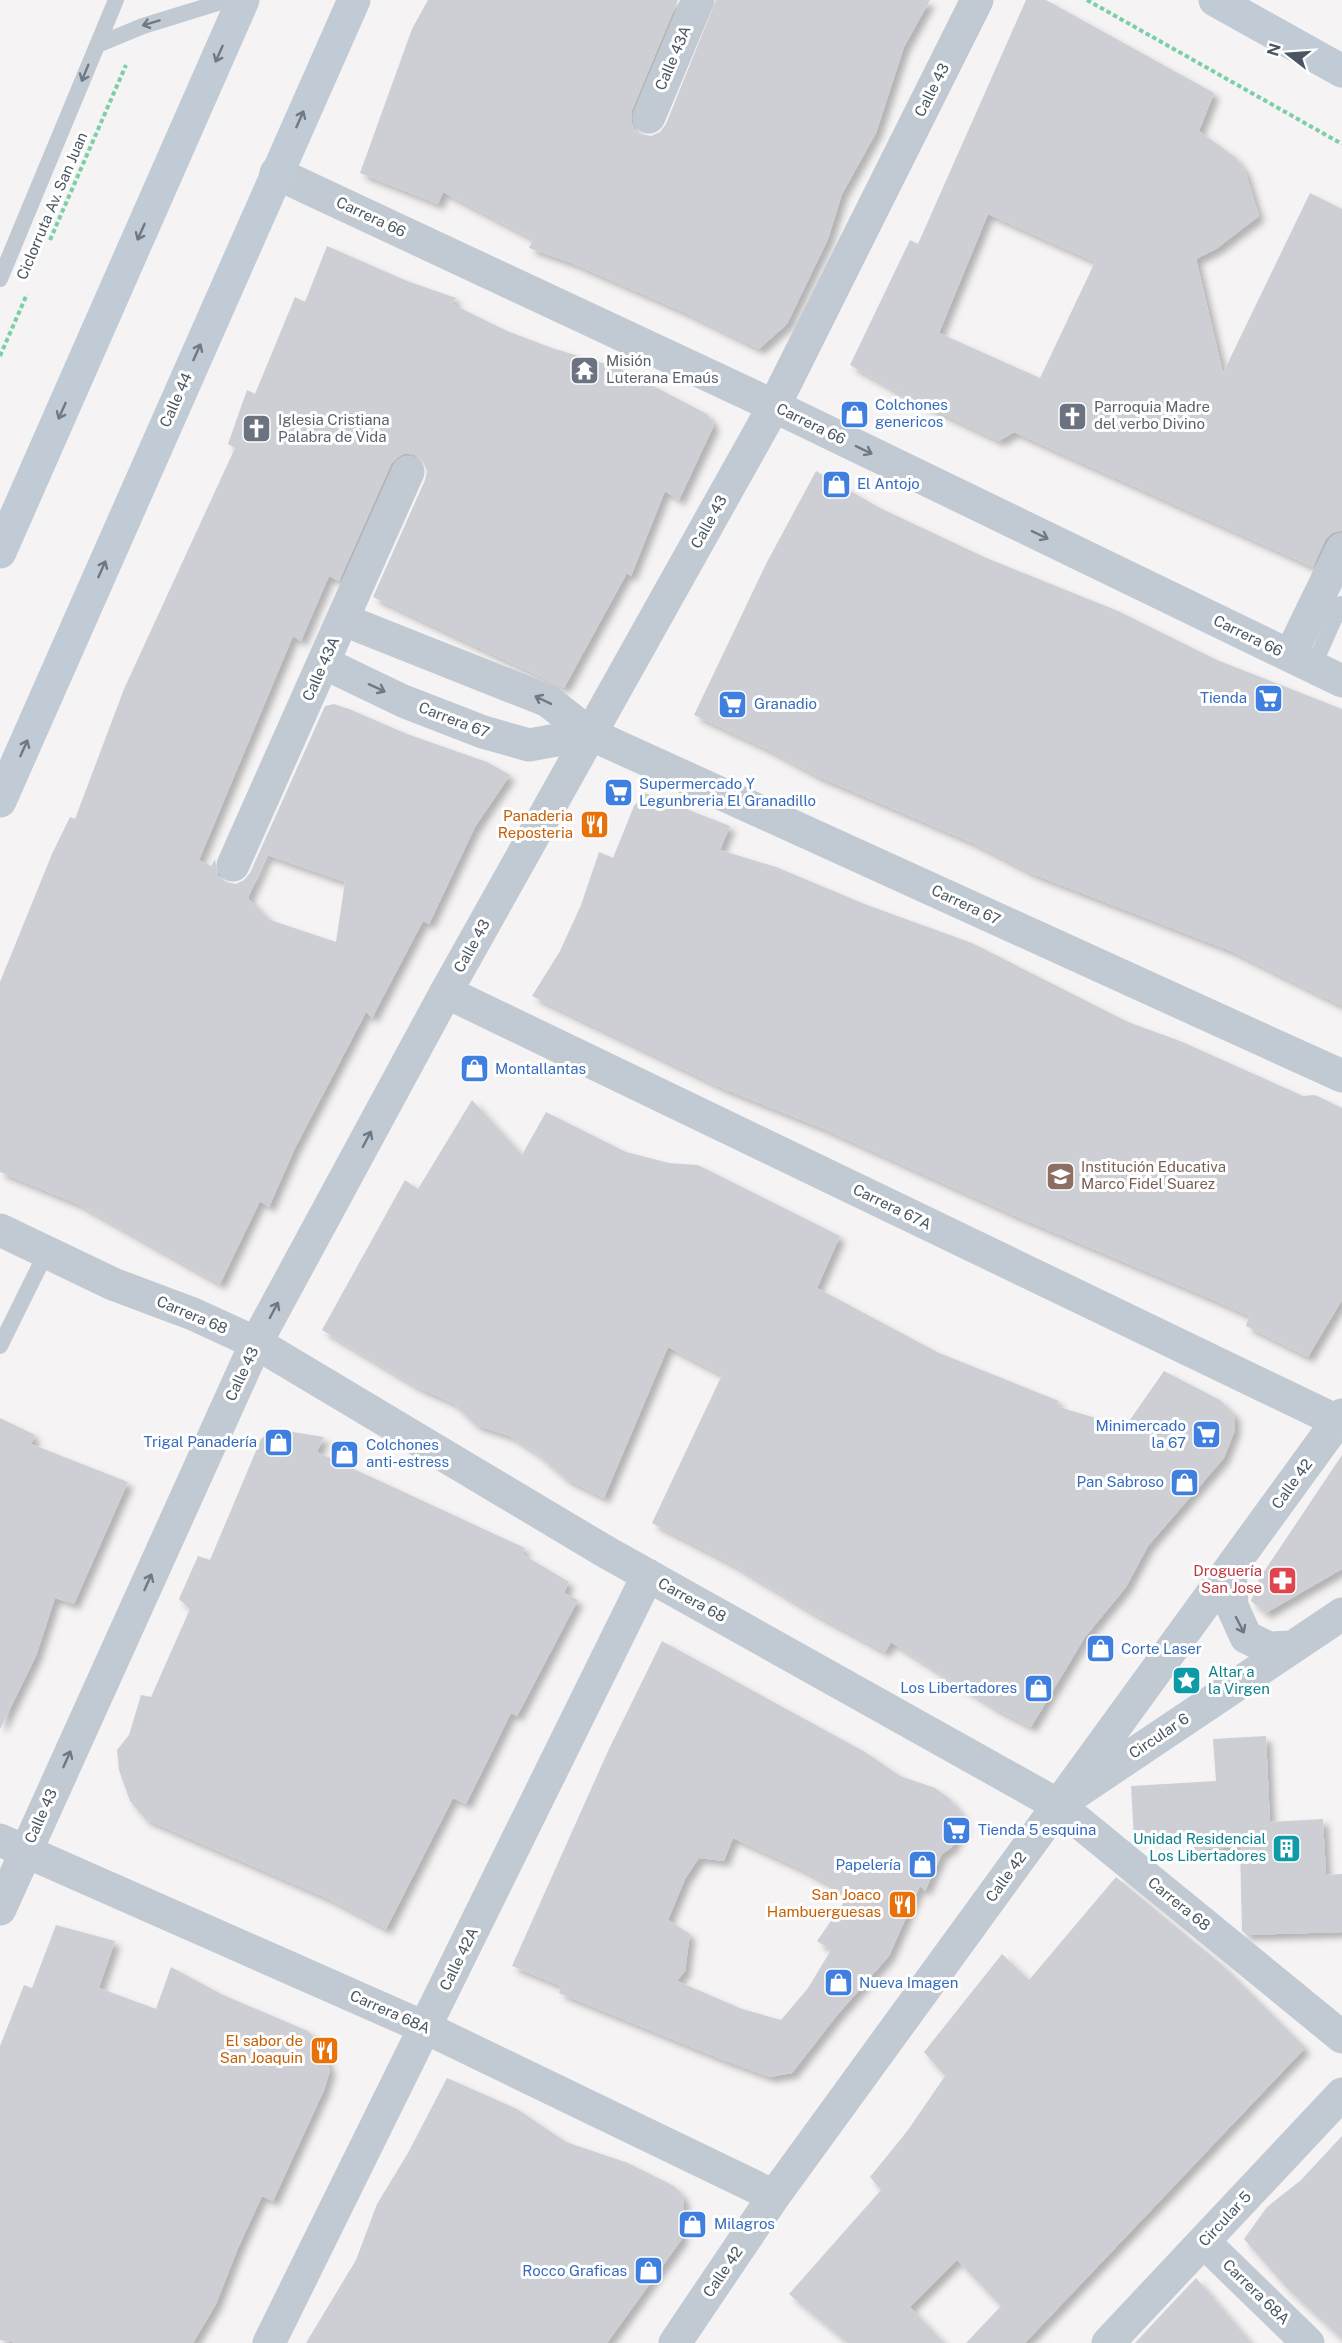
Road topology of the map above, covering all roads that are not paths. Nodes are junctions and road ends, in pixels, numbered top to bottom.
1 (116, 0) edge
2 (227, 0) edge
3 (243, 0) edge
4 (354, 0) edge
5 (698, 0) edge
6 (977, 0) edge
7 (1215, 0) edge
8 (97, 45) junction
9 (1342, 70) edge
10 (649, 117) dead end
11 (276, 172) junction
12 (1, 276) edge
13 (774, 406) junction
14 (408, 472) dead end
15 (1342, 549) edge
16 (0, 552) edge
17 (1341, 604) edge
18 (344, 620) junction
19 (1301, 662) junction
20 (324, 663) junction
21 (1342, 681) edge
22 (590, 734) junction
23 (0, 801) edge
24 (233, 865) dead end
25 (446, 992) junction
26 (1342, 1076) edge
27 (0, 1230) edge
28 (47, 1251) junction
29 (256, 1343) junction
30 (0, 1346) edge
31 (1340, 1418) edge
32 (1230, 1569) junction
33 (648, 1575) junction
34 (1342, 1614) edge
35 (1291, 1647) junction
36 (1058, 1805) junction
37 (13, 1845) edge
38 (0, 1909) edge
39 (426, 2028) junction
40 (1342, 2037) edge
41 (1342, 2094) edge
42 (774, 2196) junction
43 (1204, 2242) junction
44 (269, 2343) edge
45 (675, 2343) edge
46 (1108, 2343) edge
47 (1308, 2343) edge

1 - 8 lane
2 -> 8 lane
3 -> 16 main road
11 -> 4 main road, Calle 44
5 - 10 street, Calle 43A
6 - 13 street, Calle 43
7 - 9 main road
8 -> 12 lane
11 - 13 street, Carrera 66
23 -> 11 main road, Calle 44
13 -> 19 street, Carrera 66
13 - 22 street, Calle 43
14 - 18 street, Calle 43A
15 - 19 street
17 - 19 lane
18 - 20 street, Calle 43A
22 -> 18 street, Carrera 67
19 - 21 street, Carrera 66
20 -> 22 street, Carrera 67
20 - 24 street, Calle 43A
22 - 25 street, Calle 43
22 - 26 street, Carrera 67
29 -> 25 street, Calle 43
25 - 31 street, Carrera 67A
27 - 28 street, Carrera 68
28 - 29 street, Carrera 68
28 - 30 lane
29 - 33 street, Carrera 68
37 -> 29 street, Calle 43
31 - 32 street, Calle 42
32 -> 35 street
32 - 36 street, Calle 42
33 - 36 street, Carrera 68
33 - 39 street, Calle 42A
34 - 35 street, Circular 6
35 - 36 street, Circular 6
36 - 40 street, Carrera 68
36 - 42 street, Calle 42
37 - 38 street, Calle 43
37 - 39 street, Carrera 68A
39 - 42 street, Carrera 68A
39 - 44 street, Calle 42A
41 - 43 street, Circular 5
42 - 45 street, Calle 42
43 - 46 street, Circular 5
43 - 47 street, Carrera 68A

